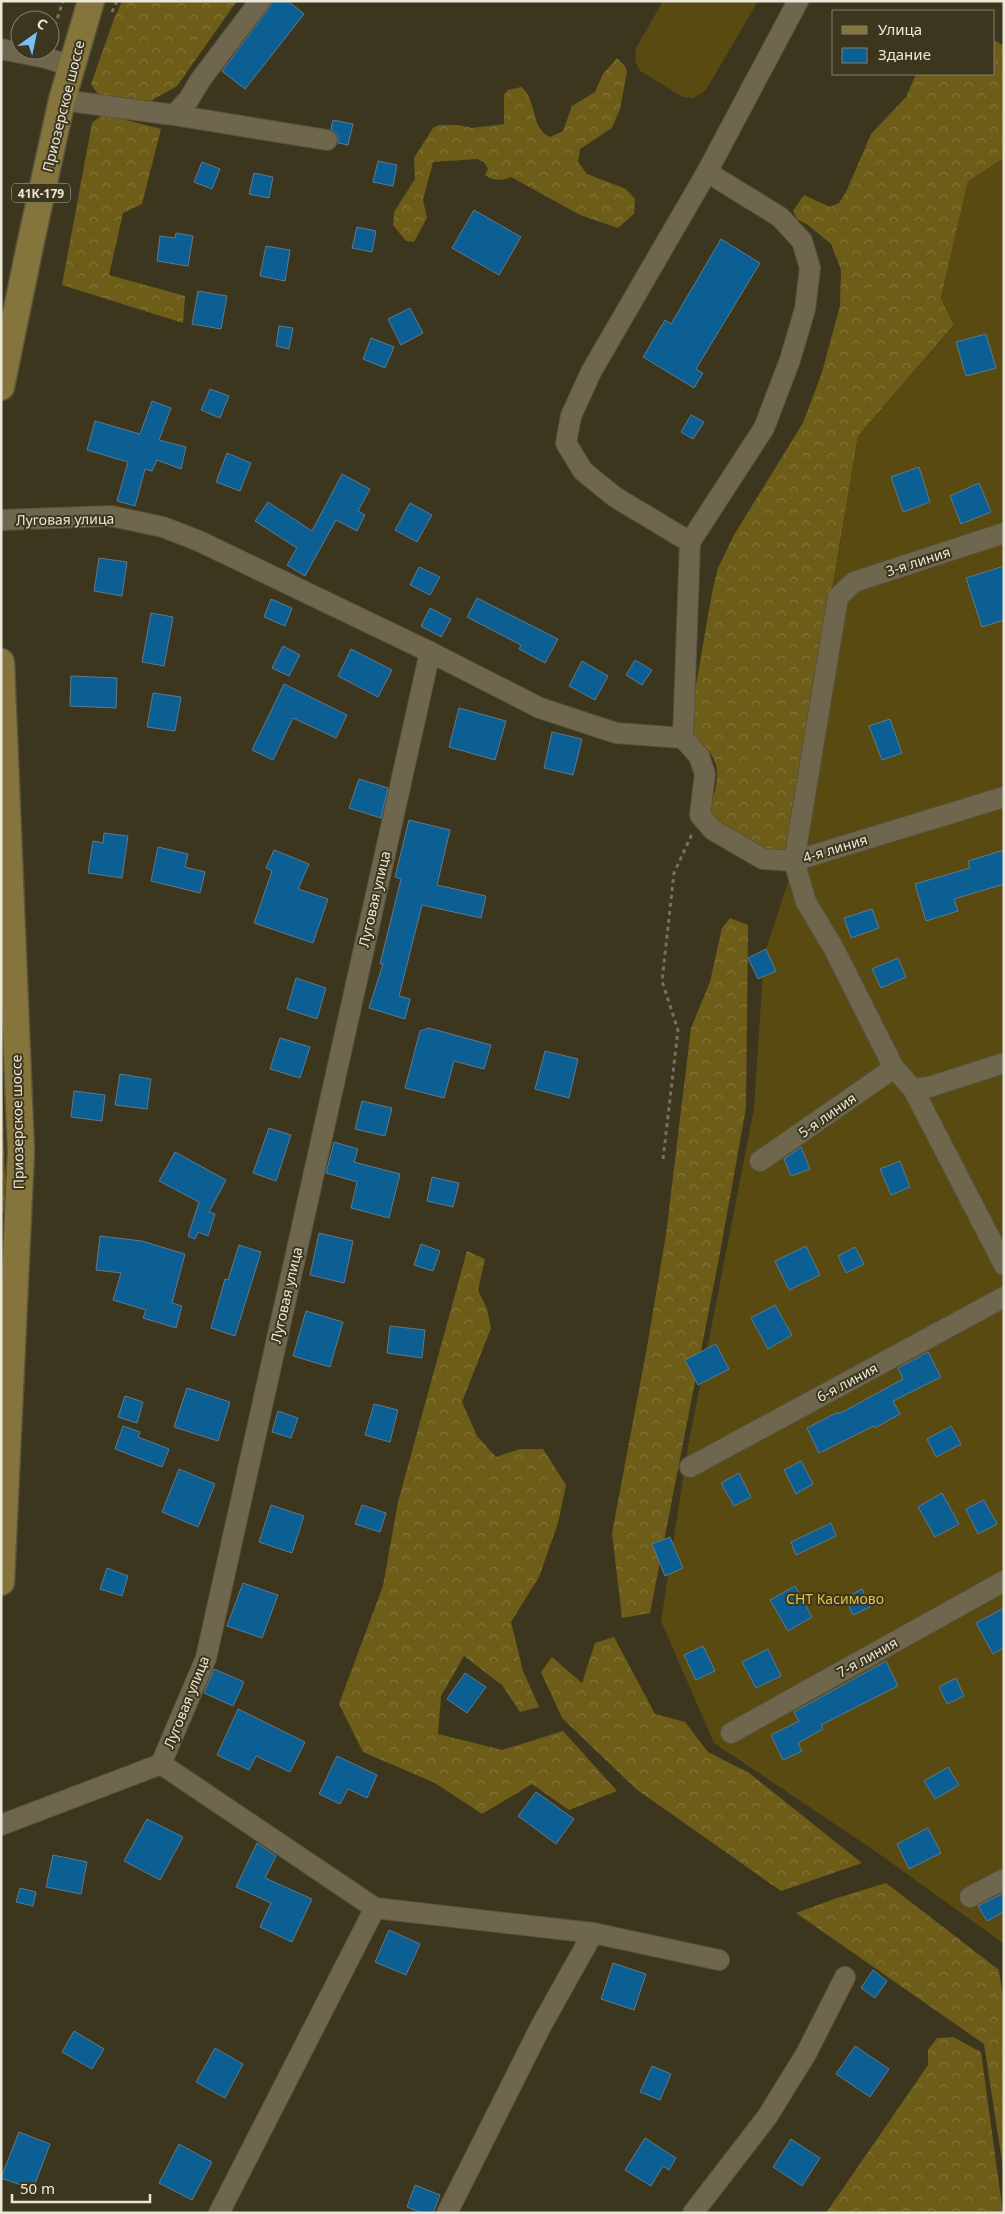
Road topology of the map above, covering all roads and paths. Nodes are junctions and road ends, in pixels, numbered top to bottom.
1 (117, 1) edge
2 (260, 1) edge
3 (798, 1) edge
4 (102, 6) edge
5 (1, 49) edge
6 (71, 66) junction
7 (62, 100) junction
8 (174, 115) junction
9 (327, 140) dead end
10 (707, 172) junction
11 (1, 387) edge
12 (1, 520) edge
13 (1004, 534) edge
14 (690, 542) junction
15 (430, 652) junction
16 (1, 662) edge
17 (683, 738) junction
18 (1004, 797) edge
19 (700, 815) junction
20 (794, 861) junction
21 (1004, 1064) edge
22 (894, 1068) junction
23 (912, 1089) junction
24 (663, 1159) dead end
25 (760, 1161) dead end
26 (1004, 1265) edge
27 (1004, 1297) edge
28 (690, 1467) dead end
29 (1, 1582) edge
30 (1004, 1582) edge
31 (731, 1733) dead end
32 (161, 1764) junction
33 (1, 1826) edge
34 (1004, 1879) edge
35 (970, 1897) dead end
36 (375, 1908) junction
37 (593, 1934) junction
38 (719, 1960) dead end
39 (845, 1977) dead end
40 (219, 2213) edge
41 (447, 2213) edge
42 (692, 2213) edge

1 - 4 path
2 - 8 street
3 - 10 street
4 - 6 main road, Приозерское шоссе / 41К-179
5 - 6 street
6 - 7 main road, Приозерское шоссе / 41К-179
7 - 8 street
7 - 11 main road, Приозерское шоссе / 41К-179
8 - 9 street
10 - 14 street
10 - 14 street
12 - 15 street, Луговая улица
13 - 20 street, 3-я линия
14 - 17 street
15 - 17 street, Луговая улица
15 - 32 street, Луговая улица
16 - 29 main road, Приозерское шоссе
17 - 19 street
18 - 20 street, 4-я линия
19 - 20 street, 4-я линия
19 - 24 path
20 - 22 street
21 - 23 street
22 - 23 street
22 - 25 street, 5-я линия
23 - 26 street
27 - 28 street, 6-я линия
30 - 31 street, 7-я линия
32 - 33 street, Луговая улица
32 - 36 street
34 - 35 street
36 - 37 street
36 - 40 street
37 - 38 street
37 - 41 street
39 - 42 street

